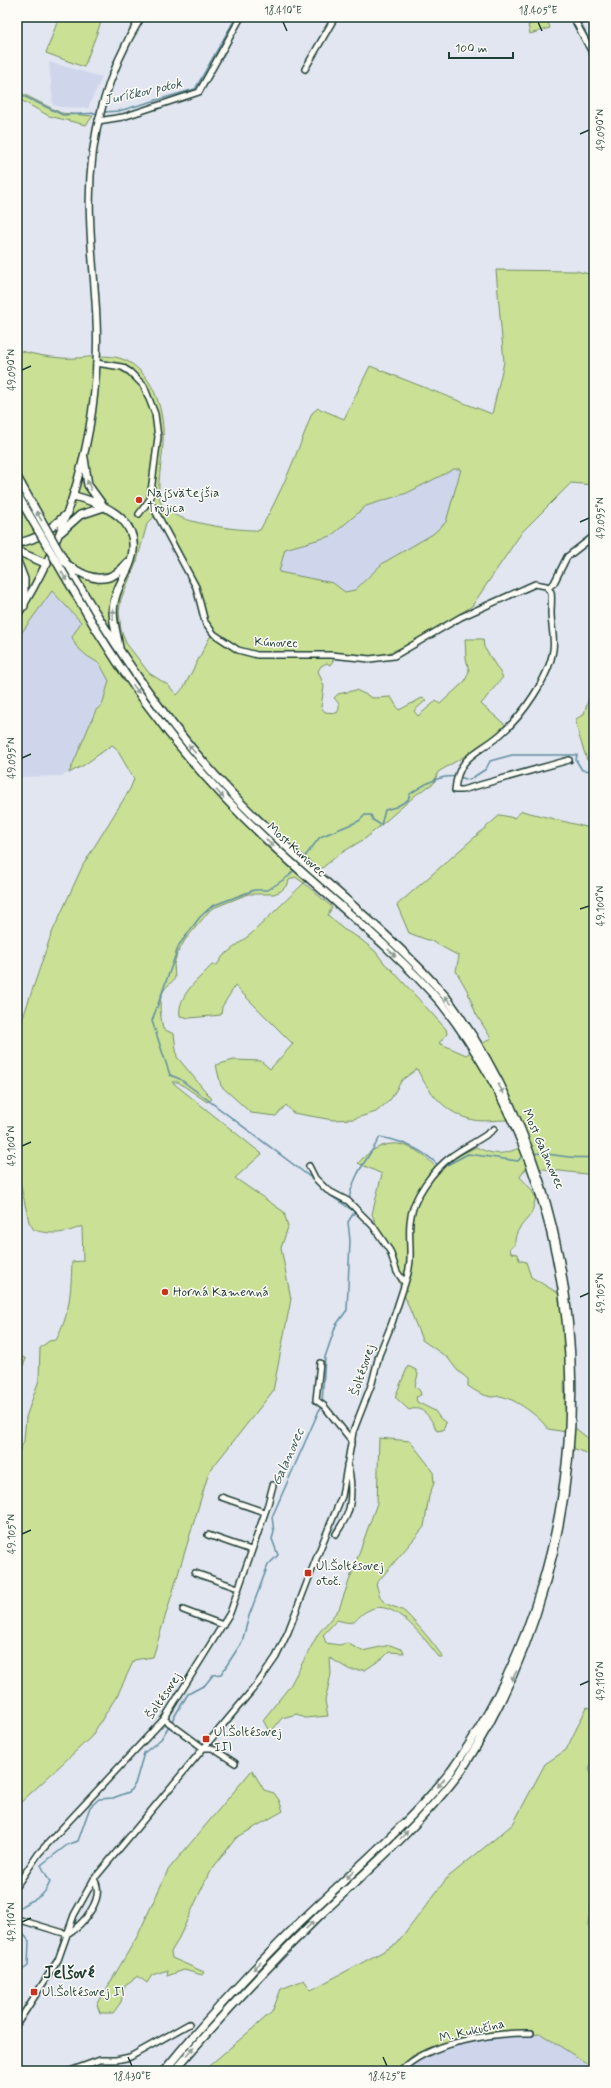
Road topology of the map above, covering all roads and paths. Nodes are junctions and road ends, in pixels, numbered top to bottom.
1 (141, 17) edge
2 (241, 17) edge
3 (335, 17) edge
4 (573, 17) edge
5 (594, 56) edge
6 (305, 69) dead end
7 (98, 118) junction
8 (96, 363) junction
9 (84, 458) junction
10 (17, 477) edge
11 (17, 494) edge
12 (74, 496) junction
13 (150, 499) junction
14 (104, 507) junction
15 (68, 513) junction
16 (139, 514) dead end
17 (61, 532) junction
18 (594, 536) edge
19 (17, 543) edge
20 (17, 551) edge
21 (130, 560) junction
22 (17, 561) edge
23 (65, 562) junction
24 (47, 564) junction
25 (549, 588) junction
26 (24, 606) junction
27 (17, 616) edge
28 (120, 653) junction
29 (569, 760) dead end
30 (481, 1056) joint
31 (511, 1090) dead end
32 (494, 1129) dead end
33 (309, 1166) dead end
34 (553, 1203) dead end
35 (405, 1283) junction
36 (320, 1363) dead end
37 (352, 1441) junction
38 (347, 1465) junction
39 (273, 1485) dead end
40 (221, 1497) dead end
41 (264, 1512) junction
42 (336, 1534) dead end
43 (208, 1535) dead end
44 (251, 1550) junction
45 (196, 1573) dead end
46 (553, 1584) dead end
47 (238, 1588) junction
48 (183, 1610) dead end
49 (223, 1625) junction
50 (503, 1710) dead end
51 (164, 1719) junction
52 (203, 1748) junction
53 (235, 1763) dead end
54 (94, 1879) junction
55 (17, 1885) edge
56 (18, 1920) edge
57 (67, 1934) junction
58 (17, 2024) edge
59 (189, 2024) dead end
60 (531, 2033) dead end
61 (70, 2071) edge
62 (164, 2071) edge
63 (174, 2071) edge
64 (401, 2071) edge

1 - 7 main road
2 - 7 street
3 - 6 street
4 - 5 street
7 - 8 main road
8 - 9 main road
8 - 13 street
9 - 12 main road
14 -> 9 highway
23 -> 10 highway, Most Kunovec, bridge
11 -> 30 highway, Most Kunovec, bridge
12 - 14 highway
12 - 15 main road
13 - 16 street
13 - 25 street, Kúnovec
14 - 17 highway
14 - 21 highway
15 - 17 main road
15 - 19 highway
17 - 24 main road
18 - 25 street
20 - 24 highway
21 - 23 highway
28 -> 21 highway
22 - 26 highway
23 - 28 highway, Most Kunovec
24 - 26 main road
25 - 29 street
26 - 27 main road
31 -> 28 highway, Most Kunovec
30 -> 34 highway, Most Galanovec
32 - 35 street
33 - 35 street
35 - 37 street, Šoltésovej
36 - 37 street
37 - 38 street, Šoltésovej
38 - 42 street, Šoltésovej
38 - 52 street, Šoltésovej
39 - 41 street, Šoltésovej
40 - 41 street
41 - 44 street, Šoltésovej
43 - 44 street
44 - 47 street, Šoltésovej
45 - 47 street
46 -> 62 highway
47 - 49 street, Šoltésovej
48 - 49 street
49 - 51 street, Šoltésovej
63 -> 50 highway
51 - 52 street, Šoltésovej
51 - 55 street, Šoltésovej
52 - 53 street, Šoltésovej
52 - 54 street, Šoltésovej
54 - 57 street, Šoltésovej
54 - 57 street
56 - 57 street
57 - 58 street, Šoltésovej
59 - 61 street
60 - 64 street, M. Kukučína

